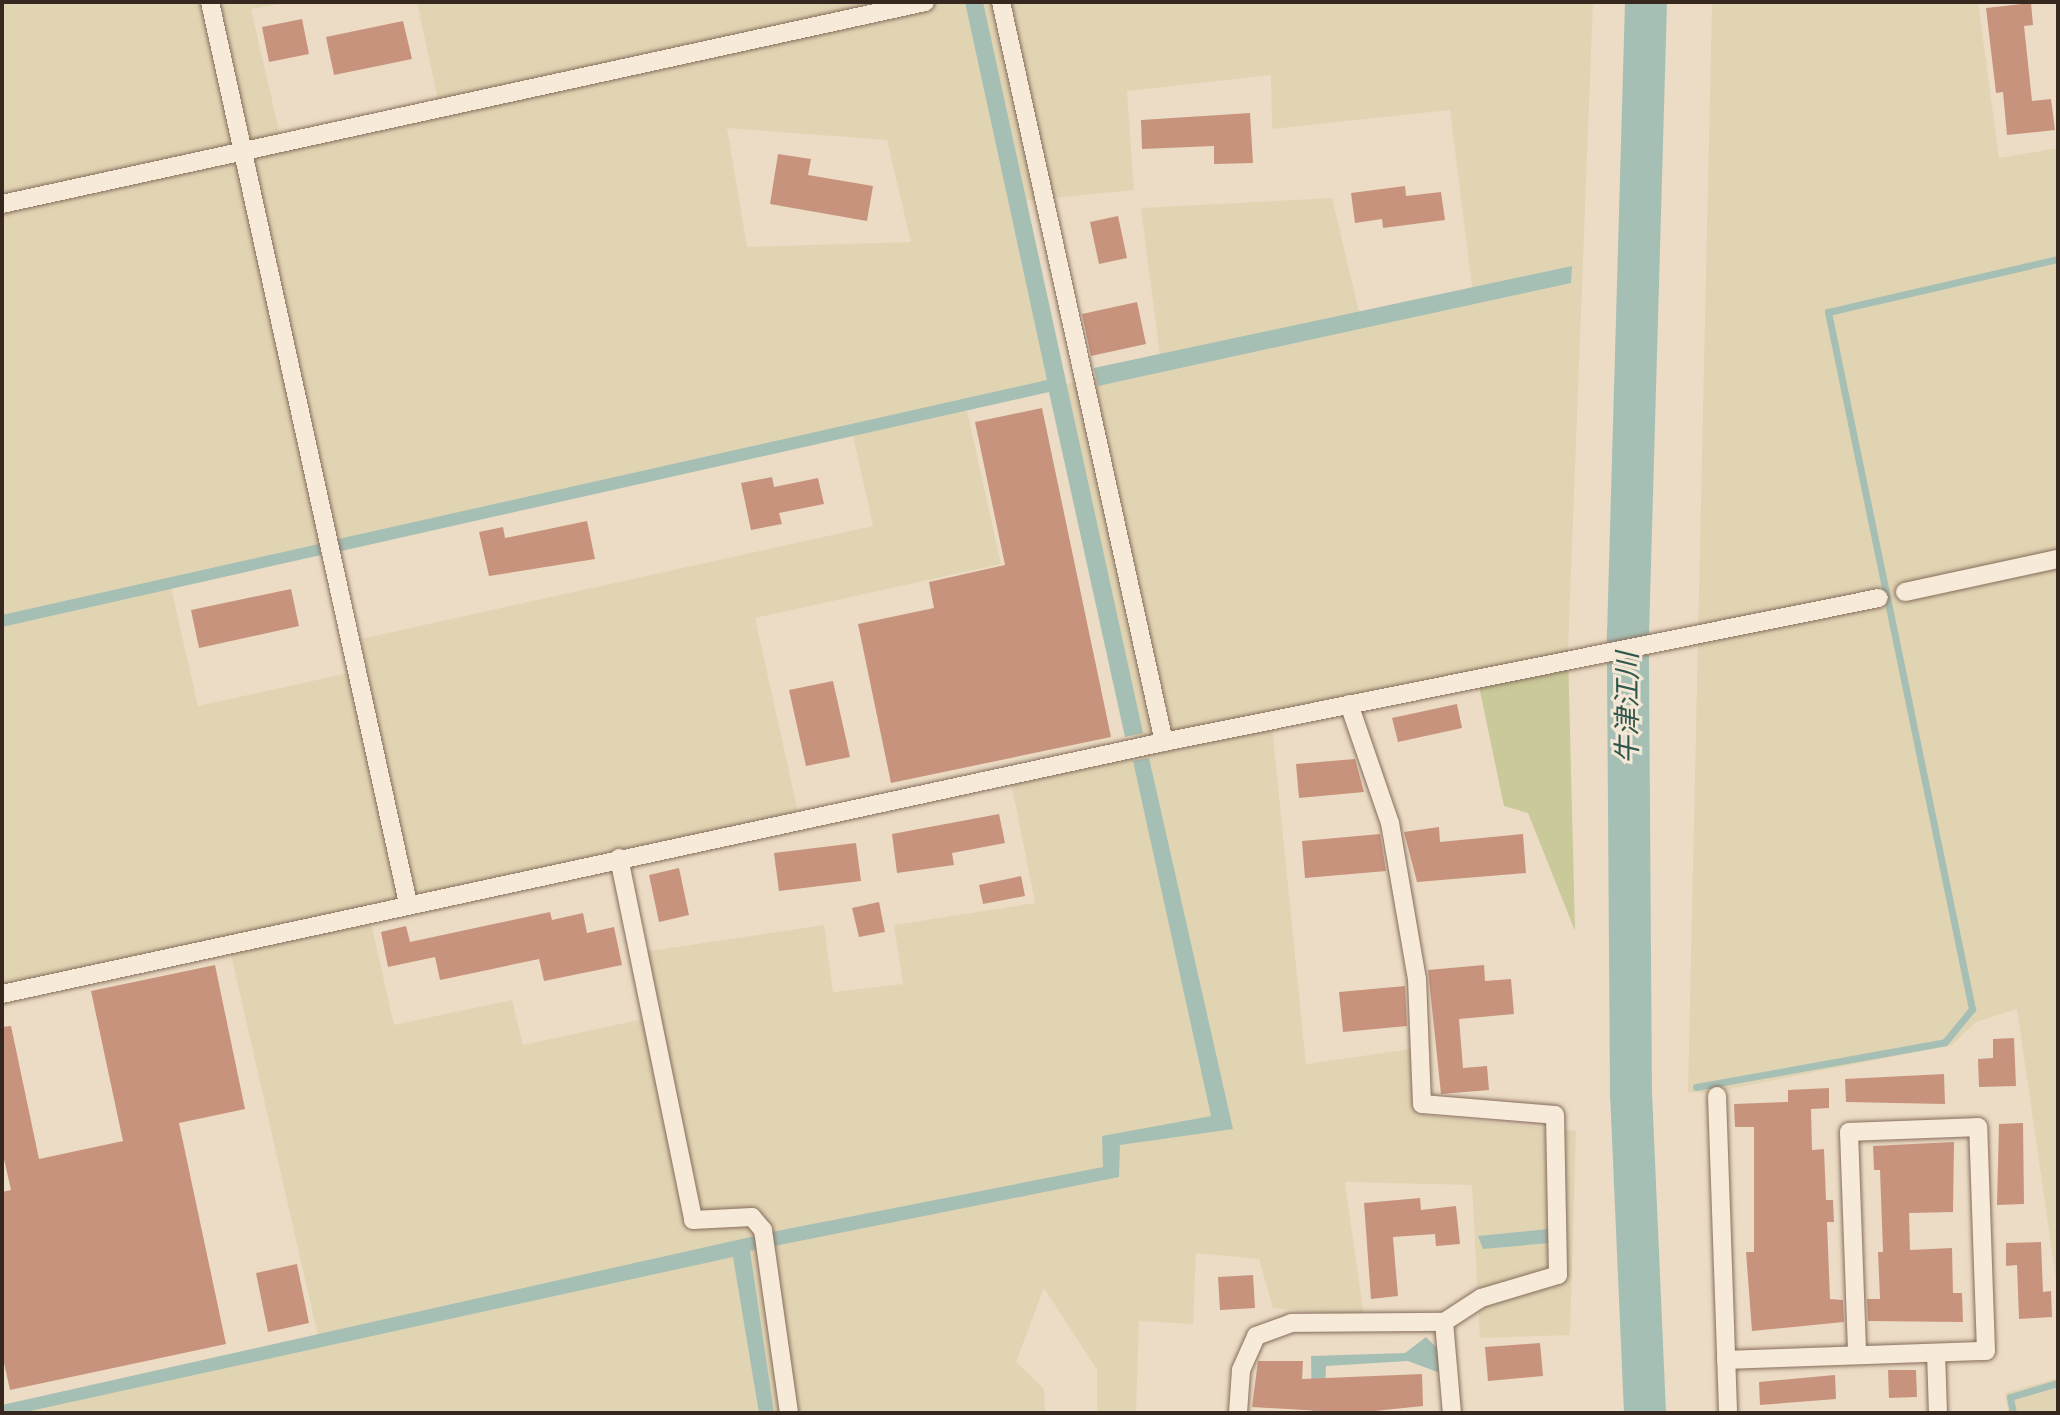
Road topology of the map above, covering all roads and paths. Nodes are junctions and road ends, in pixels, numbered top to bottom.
1 (210, 2) edge
2 (925, 2) edge
3 (1001, 2) edge
4 (242, 152) junction
5 (2, 204) edge
6 (2058, 559) edge
7 (1905, 592) dead end
8 (1879, 598) dead end
9 (1349, 704) junction
10 (1164, 742) junction
11 (619, 858) junction
12 (408, 903) junction
13 (2, 994) edge
14 (1717, 1096) dead end
15 (1444, 1322) junction
16 (1936, 1353) junction
17 (1857, 1355) junction
18 (1726, 1360) junction
19 (789, 1413) edge
20 (1238, 1413) edge
21 (1452, 1413) edge
22 (1728, 1413) edge
23 (1938, 1413) edge

1 - 4 street
2 - 4 street
3 - 10 street
4 - 5 street
4 - 12 street
6 - 7 street
8 - 9 street
9 - 10 street
9 - 15 street
10 - 11 street
11 - 12 street
11 - 19 street
12 - 13 street
14 - 18 street
15 - 20 street
15 - 21 street
16 - 17 street
16 - 17 street
16 - 23 street
17 - 18 street
18 - 22 street

